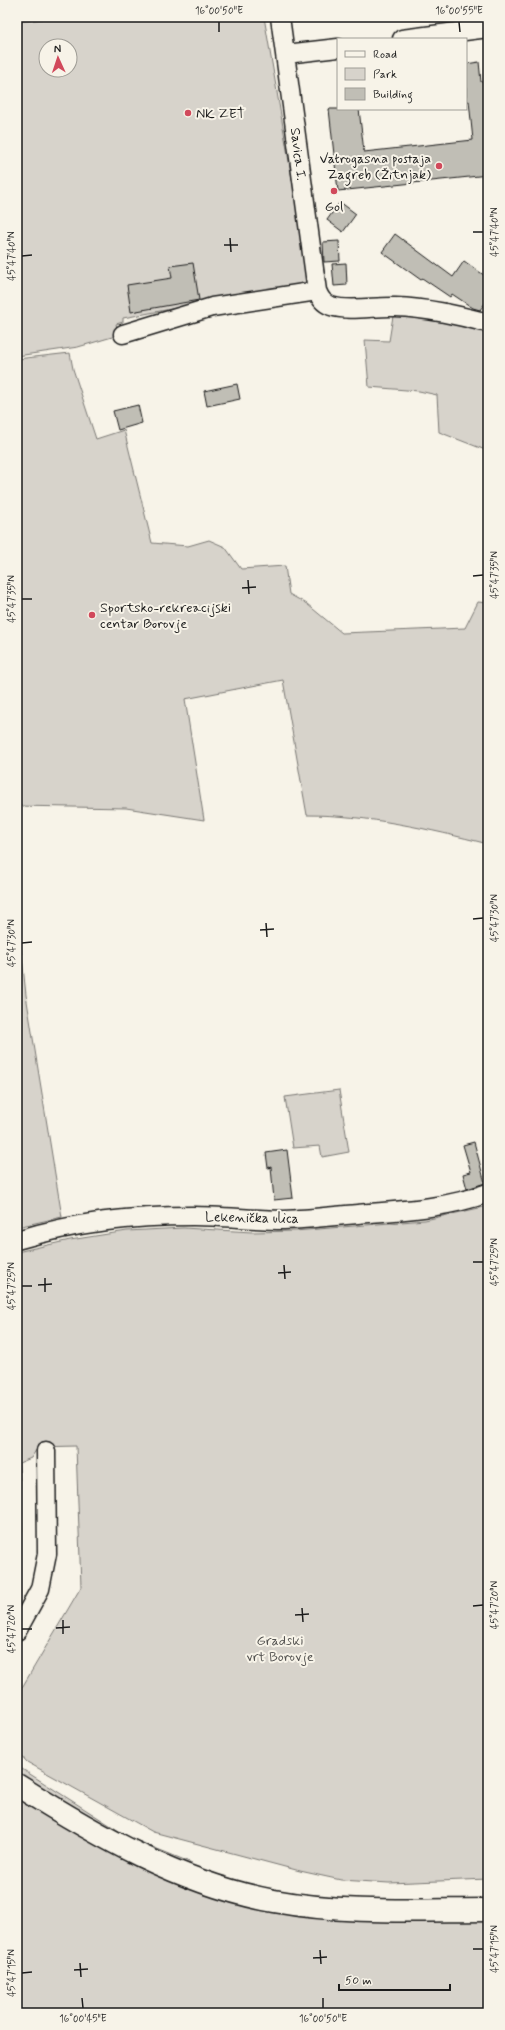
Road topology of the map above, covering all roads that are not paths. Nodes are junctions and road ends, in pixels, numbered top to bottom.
1 (280, 17) edge
2 (488, 28) edge
3 (410, 38) edge
4 (337, 48) edge
5 (286, 54) junction
6 (317, 291) junction
7 (488, 323) edge
8 (123, 334) dead end
9 (488, 1194) edge
10 (17, 1240) edge
11 (46, 1451) dead end
12 (17, 1632) edge
13 (17, 1785) edge
14 (488, 1910) edge

1 - 5 street, Savica I.
2 - 3 street
4 - 5 street
5 - 6 street, Savica I.
6 - 7 street
6 - 8 street
9 - 10 street, Lekenička ulica
11 - 12 street
13 - 14 street

